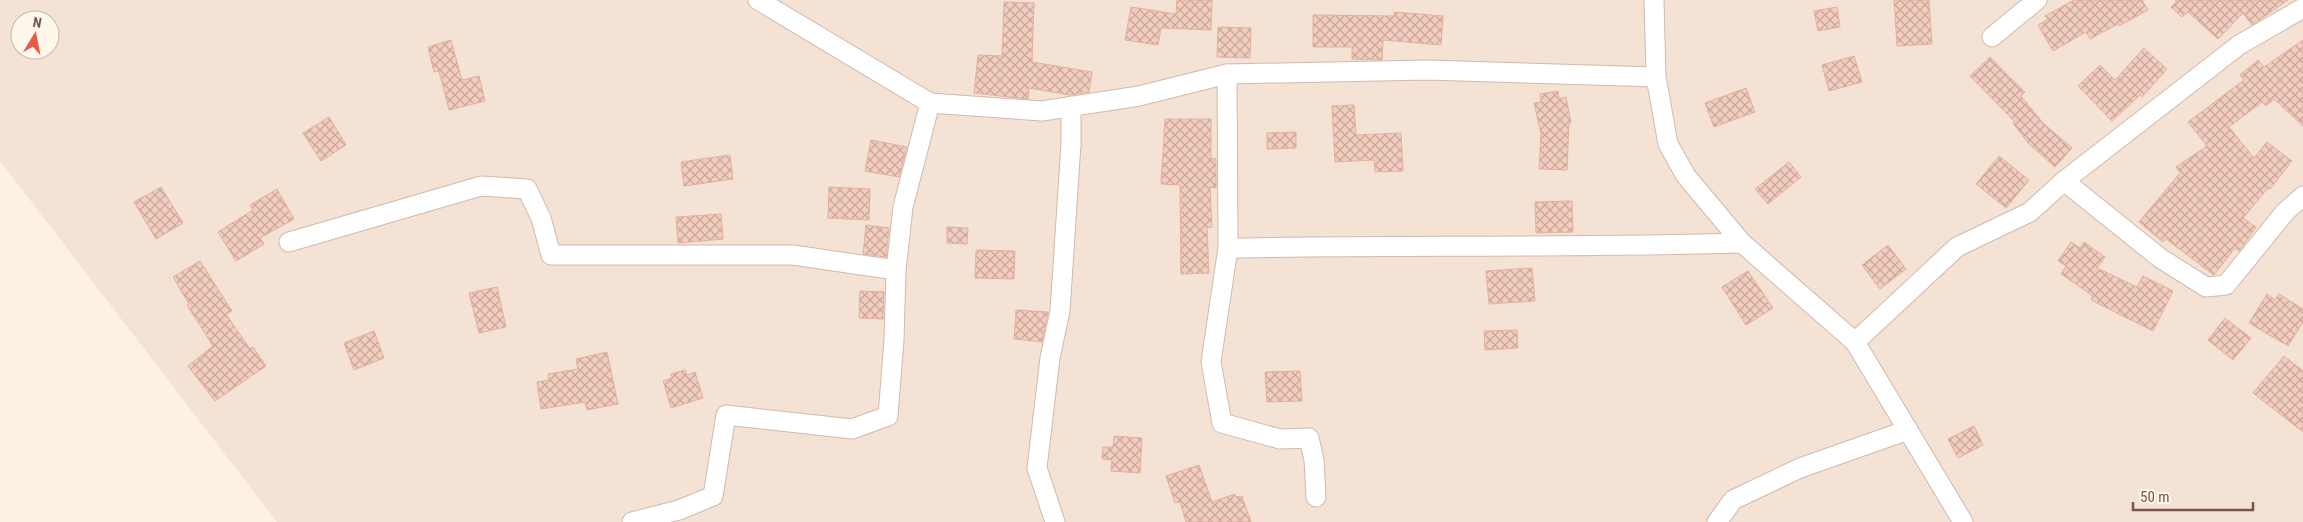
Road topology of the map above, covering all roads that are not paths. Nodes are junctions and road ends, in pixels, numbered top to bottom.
1 (758, 0) edge
2 (1654, 0) edge
3 (2037, 0) edge
4 (2303, 8) edge
5 (1992, 37) dead end
6 (1227, 74) junction
7 (1656, 78) junction
8 (930, 103) junction
9 (1071, 106) junction
10 (2064, 181) junction
11 (2303, 196) edge
12 (288, 242) dead end
13 (1742, 243) junction
14 (1228, 248) junction
15 (896, 270) junction
16 (1855, 342) junction
17 (1908, 430) junction
18 (1316, 497) dead end
19 (632, 522) edge
20 (1054, 522) edge
21 (1717, 522) edge
22 (1963, 522) edge

1 - 8 street
2 - 7 street
3 - 5 street
4 - 10 street
6 - 7 street
6 - 9 street
6 - 14 street
7 - 13 street
8 - 9 street
8 - 15 street
9 - 20 street
10 - 11 street
10 - 16 street
12 - 15 street
13 - 14 street
13 - 16 street
14 - 18 street
15 - 19 street
16 - 17 street
17 - 21 street
17 - 22 street

